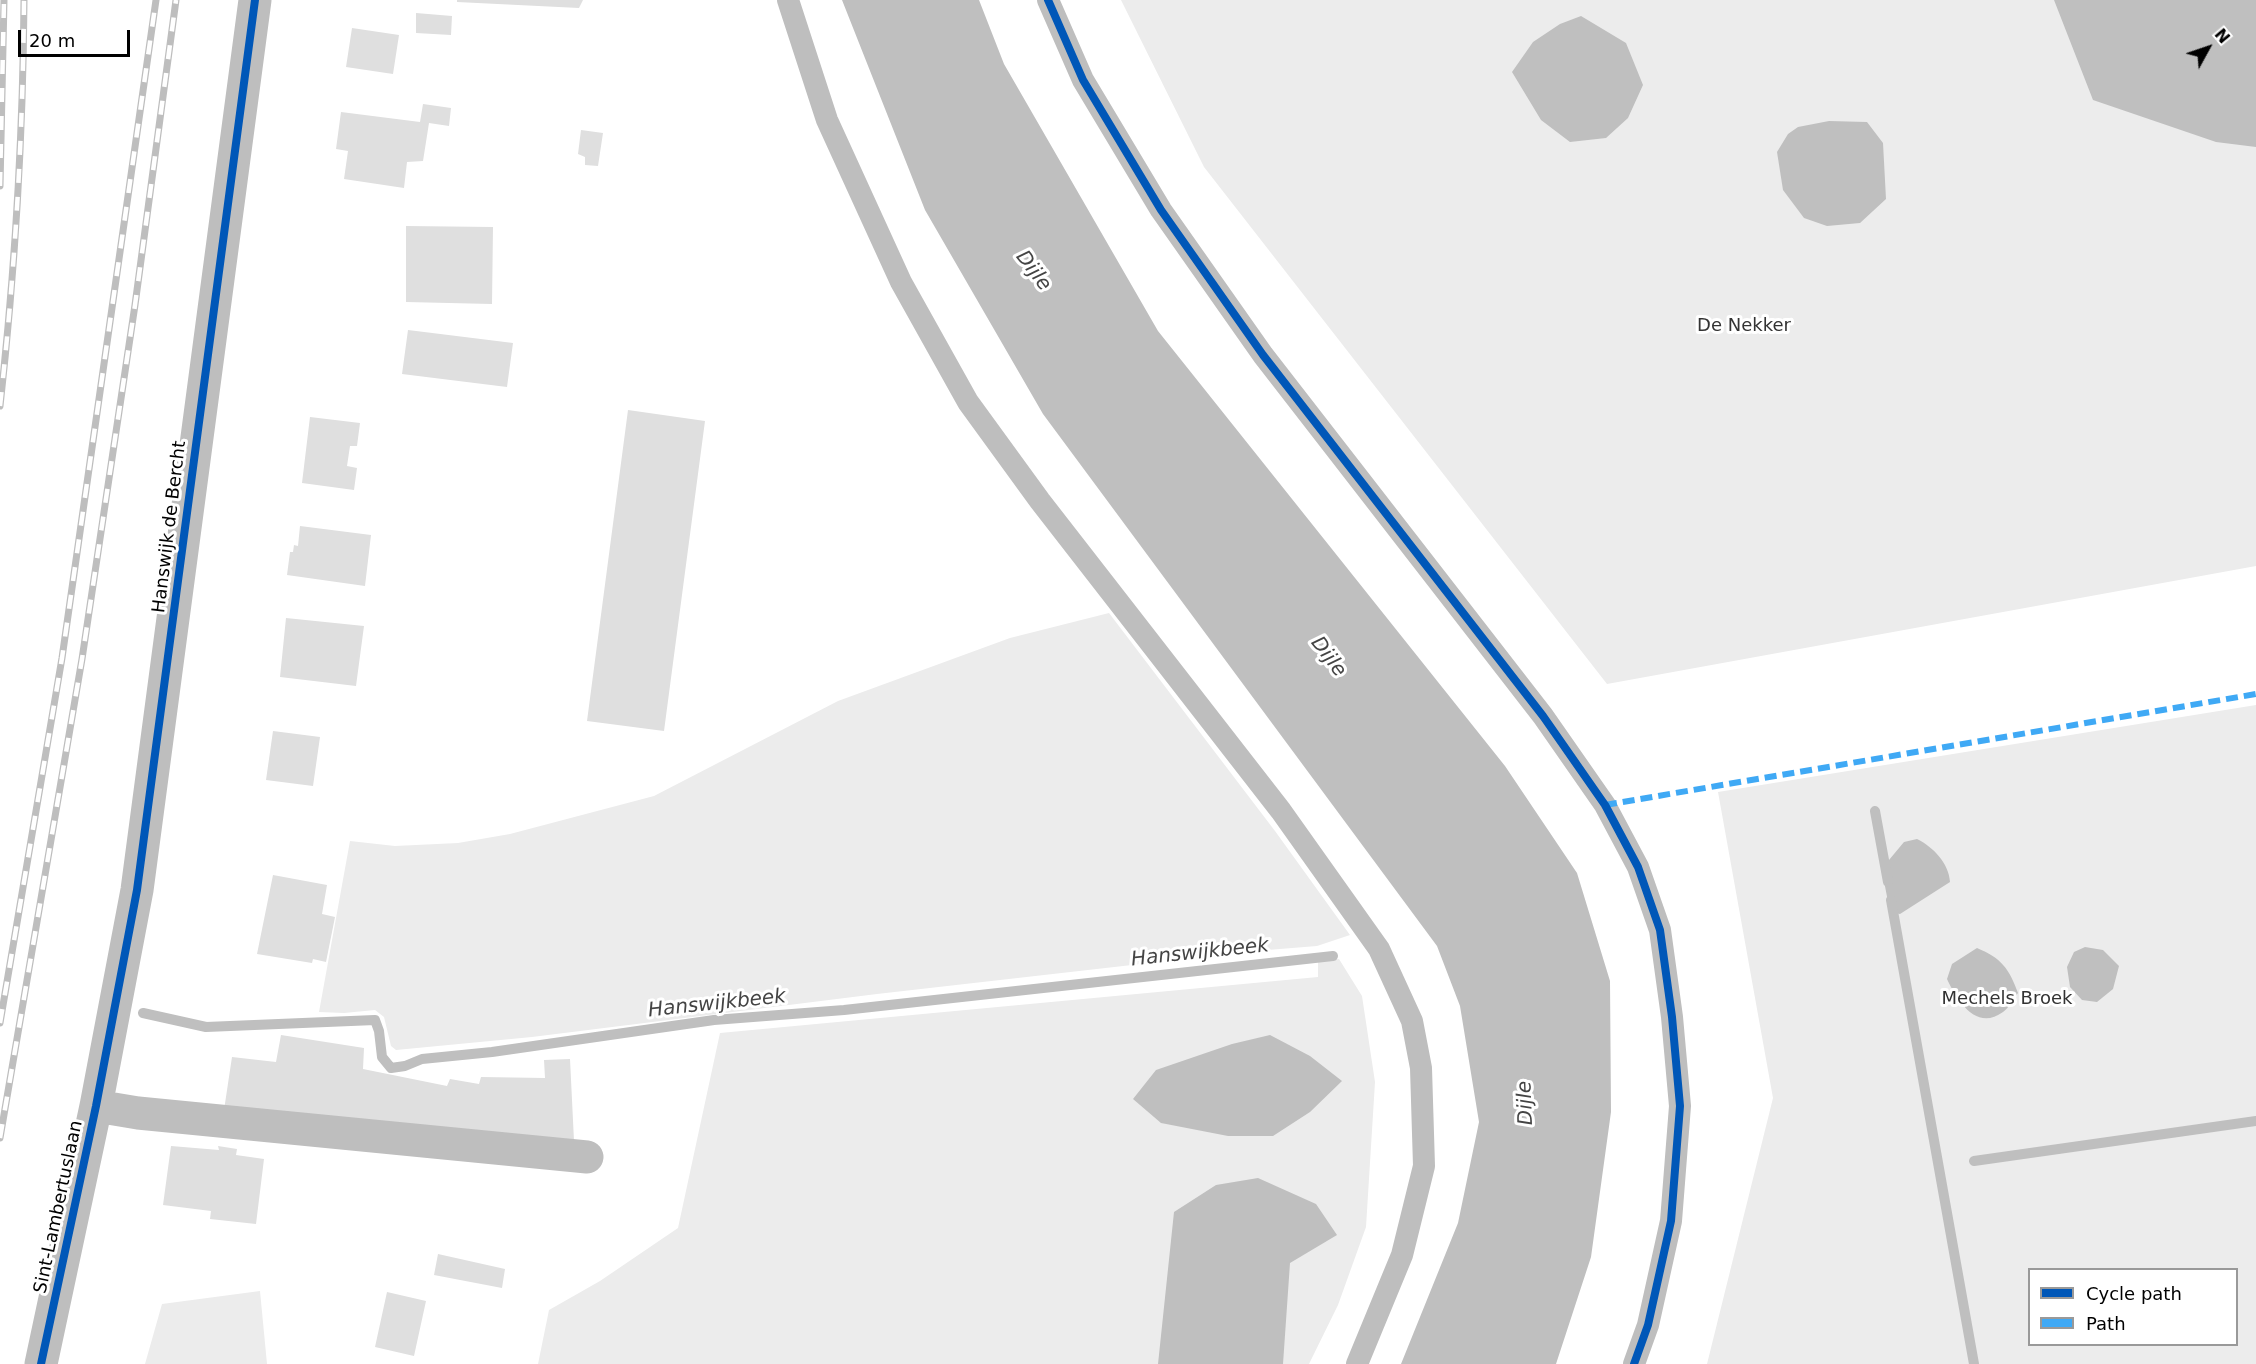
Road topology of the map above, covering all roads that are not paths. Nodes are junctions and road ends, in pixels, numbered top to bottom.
1 (255, 0) edge
2 (788, 0) edge
3 (1048, 0) edge
4 (104, 1055) joint
5 (96, 1106) junction
6 (587, 1157) dead end
7 (41, 1364) edge
8 (1357, 1364) edge
9 (1634, 1364) edge

1 - 4 street, Hanswijk de Bercht
2 - 8 lane
3 - 9 lane
4 - 5 street, Sint-Lambertuslaan
5 - 6 street
5 - 7 street, Sint-Lambertuslaan

